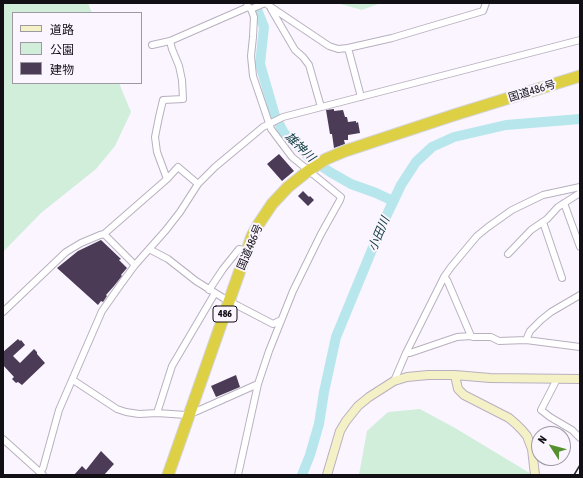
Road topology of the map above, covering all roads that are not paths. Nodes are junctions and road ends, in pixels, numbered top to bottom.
1 (486, 3) edge
2 (266, 4) edge
3 (250, 7) edge
4 (580, 40) edge
5 (170, 41) junction
6 (152, 45) dead end
7 (348, 48) junction
8 (580, 76) edge
9 (361, 97) junction
10 (321, 107) junction
11 (270, 124) junction
12 (309, 170) junction
13 (167, 179) junction
14 (198, 184) junction
15 (580, 187) edge
16 (580, 193) edge
17 (564, 203) junction
18 (543, 222) junction
19 (104, 234) junction
20 (580, 247) edge
21 (149, 249) junction
22 (247, 250) junction
23 (508, 254) dead end
24 (135, 265) junction
25 (444, 277) junction
26 (562, 278) dead end
27 (212, 291) junction
28 (580, 295) edge
29 (229, 301) junction
30 (3, 312) edge
31 (281, 320) junction
32 (471, 336) junction
33 (526, 340) junction
34 (580, 347) edge
35 (406, 353) junction
36 (455, 375) junction
37 (557, 379) junction
38 (580, 379) edge
39 (73, 380) junction
40 (394, 381) junction
41 (258, 384) junction
42 (157, 413) junction
43 (190, 414) junction
44 (580, 438) edge
45 (3, 439) edge
46 (42, 474) edge
47 (168, 475) edge
48 (238, 475) edge
49 (327, 475) edge
50 (536, 475) edge

1 - 7 street
2 - 3 street
2 - 7 street
2 - 10 street
3 - 5 street
3 - 11 street
4 - 9 street
5 - 6 street
5 - 13 street
7 - 9 street
8 - 12 highway, 国道486号 / 486
9 - 10 street
10 - 11 street
11 - 12 street
11 - 14 street
12 - 22 highway, 国道486号 / 486
12 - 31 street
13 - 14 street
13 - 19 street
14 - 21 street
15 - 25 street
16 - 17 street
17 - 18 street
17 - 20 street
18 - 23 street
18 - 26 street
19 - 24 street
19 - 30 street
21 - 24 street
21 - 27 street
22 - 27 street
22 - 29 highway, 国道486号 / 486
24 - 39 street
25 - 32 street
25 - 35 street
27 - 29 street
27 - 42 street
28 - 33 street
29 - 31 street
29 - 43 highway, 国道486号 / 486
31 - 41 street
32 - 33 street
32 - 35 street
33 - 34 street
35 - 40 street
36 - 37 street
36 - 40 street
36 - 50 street
37 - 38 street
37 - 44 street
39 - 42 street
39 - 46 street
40 - 49 street
41 - 43 street
41 - 48 street
42 - 43 street
43 - 47 highway, 国道486号 / 486
45 - 46 street

